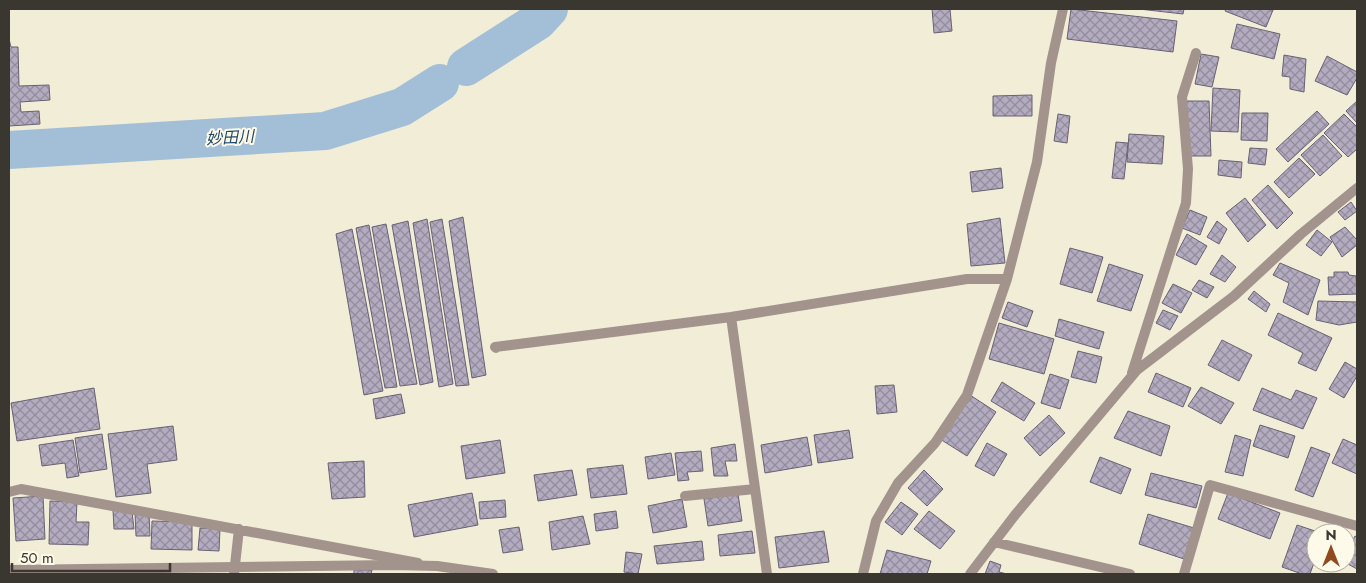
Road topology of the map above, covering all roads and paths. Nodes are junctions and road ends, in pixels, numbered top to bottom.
1 (1063, 9) edge
2 (1196, 53) dead end
3 (1357, 188) edge
4 (1007, 279) junction
5 (731, 317) junction
6 (496, 348) dead end
7 (1131, 377) junction
8 (755, 489) junction
9 (9, 492) edge
10 (685, 496) dead end
11 (1357, 526) edge
12 (238, 529) junction
13 (994, 542) junction
14 (437, 566) junction
15 (9, 570) edge
16 (234, 571) edge
17 (493, 574) edge
18 (767, 574) edge
19 (863, 574) edge
20 (970, 574) edge
21 (1130, 574) edge
22 (1184, 574) edge

1 - 4 street
2 - 7 street
3 - 7 street
4 - 5 street
4 - 19 street
5 - 6 street
5 - 8 street
7 - 13 street
8 - 10 street
8 - 18 street
9 - 12 street
11 - 22 street
12 - 14 street
12 - 16 street
13 - 20 street
13 - 21 street
14 - 16 street
14 - 17 street
15 - 16 street

